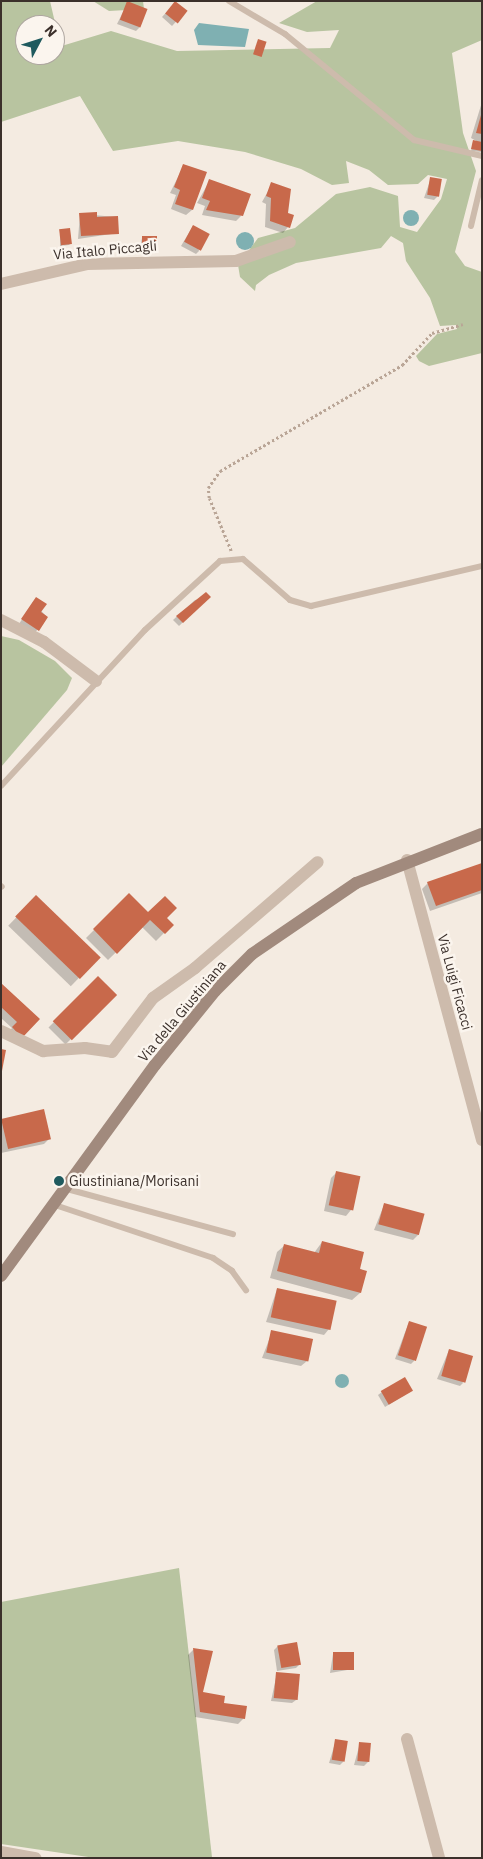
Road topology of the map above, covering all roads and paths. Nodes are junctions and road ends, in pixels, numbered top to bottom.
1 (229, 1) edge
2 (482, 156) edge
3 (482, 180) edge
4 (470, 226) dead end
5 (290, 242) dead end
6 (1, 284) edge
7 (463, 324) dead end
8 (234, 557) junction
9 (482, 566) edge
10 (1, 620) edge
11 (96, 681) junction
12 (1, 786) edge
13 (482, 834) edge
14 (407, 860) junction
15 (318, 862) dead end
16 (1, 1031) edge
17 (482, 1140) edge
18 (67, 1189) junction
19 (55, 1205) junction
20 (233, 1234) dead end
21 (1, 1276) edge
22 (246, 1290) dead end
23 (407, 1739) dead end
24 (1, 1852) edge
25 (35, 1858) edge
26 (439, 1858) edge

1 - 2 lane
3 - 4 lane
5 - 6 street, Via Italo Piccagli
7 - 8 path
8 - 9 lane
8 - 11 lane
10 - 11 street
11 - 12 lane
13 - 14 street, Via della Giustiniana
14 - 17 street, Via Luigi Ficacci
14 - 18 street, Via della Giustiniana
15 - 16 street
18 - 19 street, Via della Giustiniana
18 - 20 lane
19 - 21 street, Via della Giustiniana
19 - 22 lane
23 - 26 street
24 - 25 street

